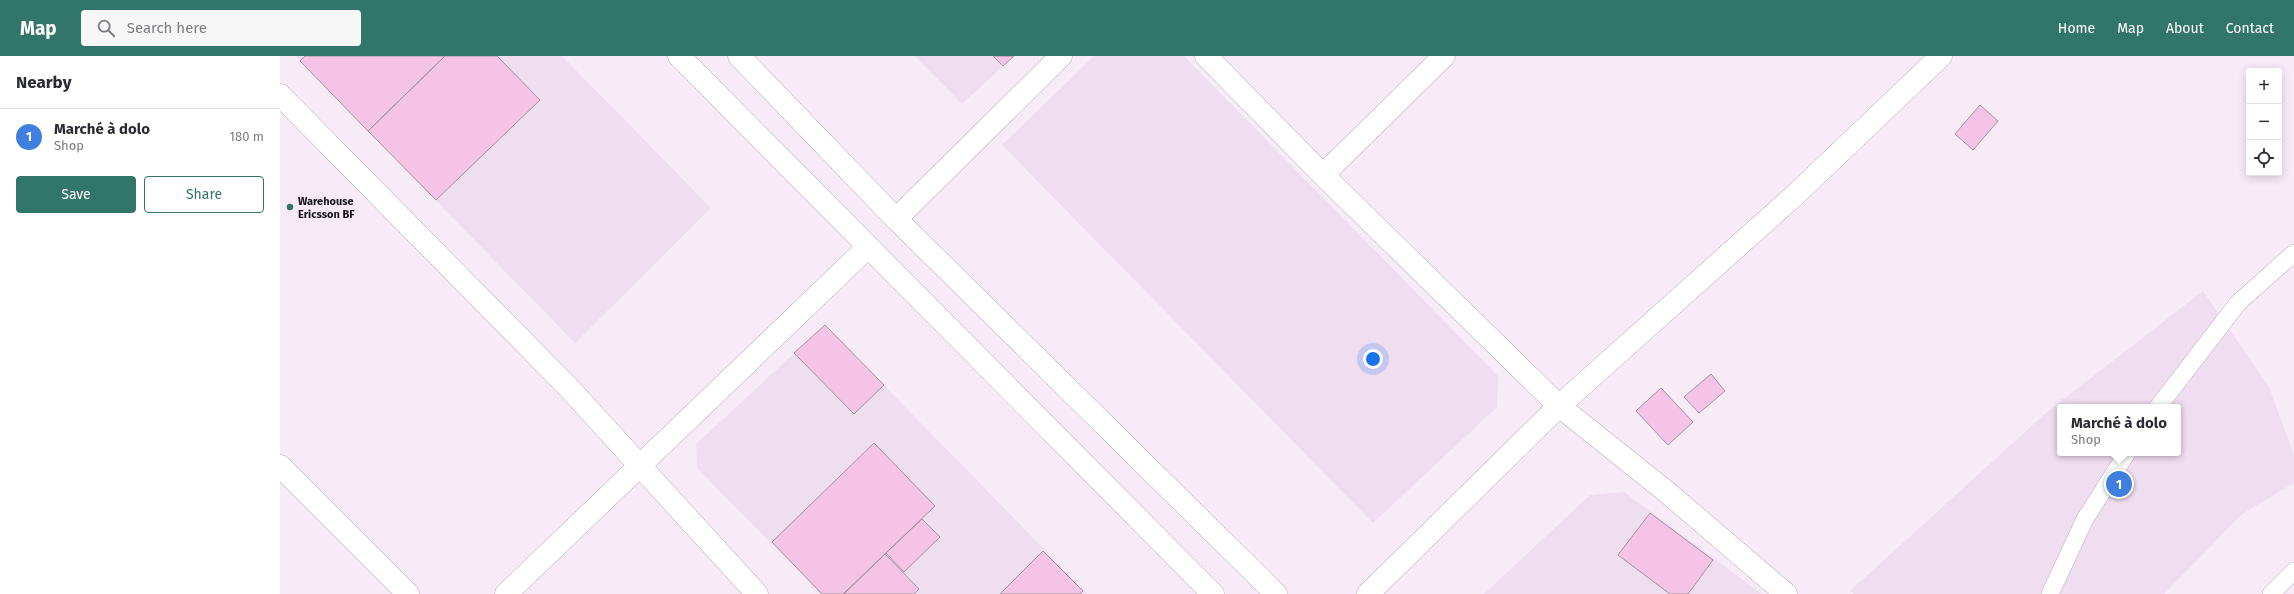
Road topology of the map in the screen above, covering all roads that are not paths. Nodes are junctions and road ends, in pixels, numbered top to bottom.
1 (679, 56) edge
2 (739, 56) edge
3 (1061, 56) edge
4 (1206, 56) edge
5 (1444, 56) edge
6 (1941, 56) edge
7 (280, 95) edge
8 (1323, 174) junction
9 (896, 220) junction
10 (867, 248) junction
11 (2294, 253) edge
12 (2160, 404) edge
13 (1559, 406) junction
14 (2125, 456) edge
15 (639, 465) junction
16 (280, 466) edge
17 (2294, 571) edge
18 (408, 594) edge
19 (506, 594) edge
20 (757, 594) edge
21 (1213, 594) edge
22 (1276, 594) edge
23 (1368, 594) edge
24 (1786, 594) edge
25 (2050, 594) edge
26 (2271, 594) edge

1 - 10 street
2 - 9 street
3 - 9 street
4 - 8 street
5 - 8 street
6 - 13 street
7 - 15 street
8 - 13 street
9 - 22 street
10 - 15 street
10 - 21 street
11 - 12 lane
13 - 23 street
13 - 24 street
14 - 25 lane
15 - 19 street
15 - 20 street
16 - 18 street
17 - 26 lane

